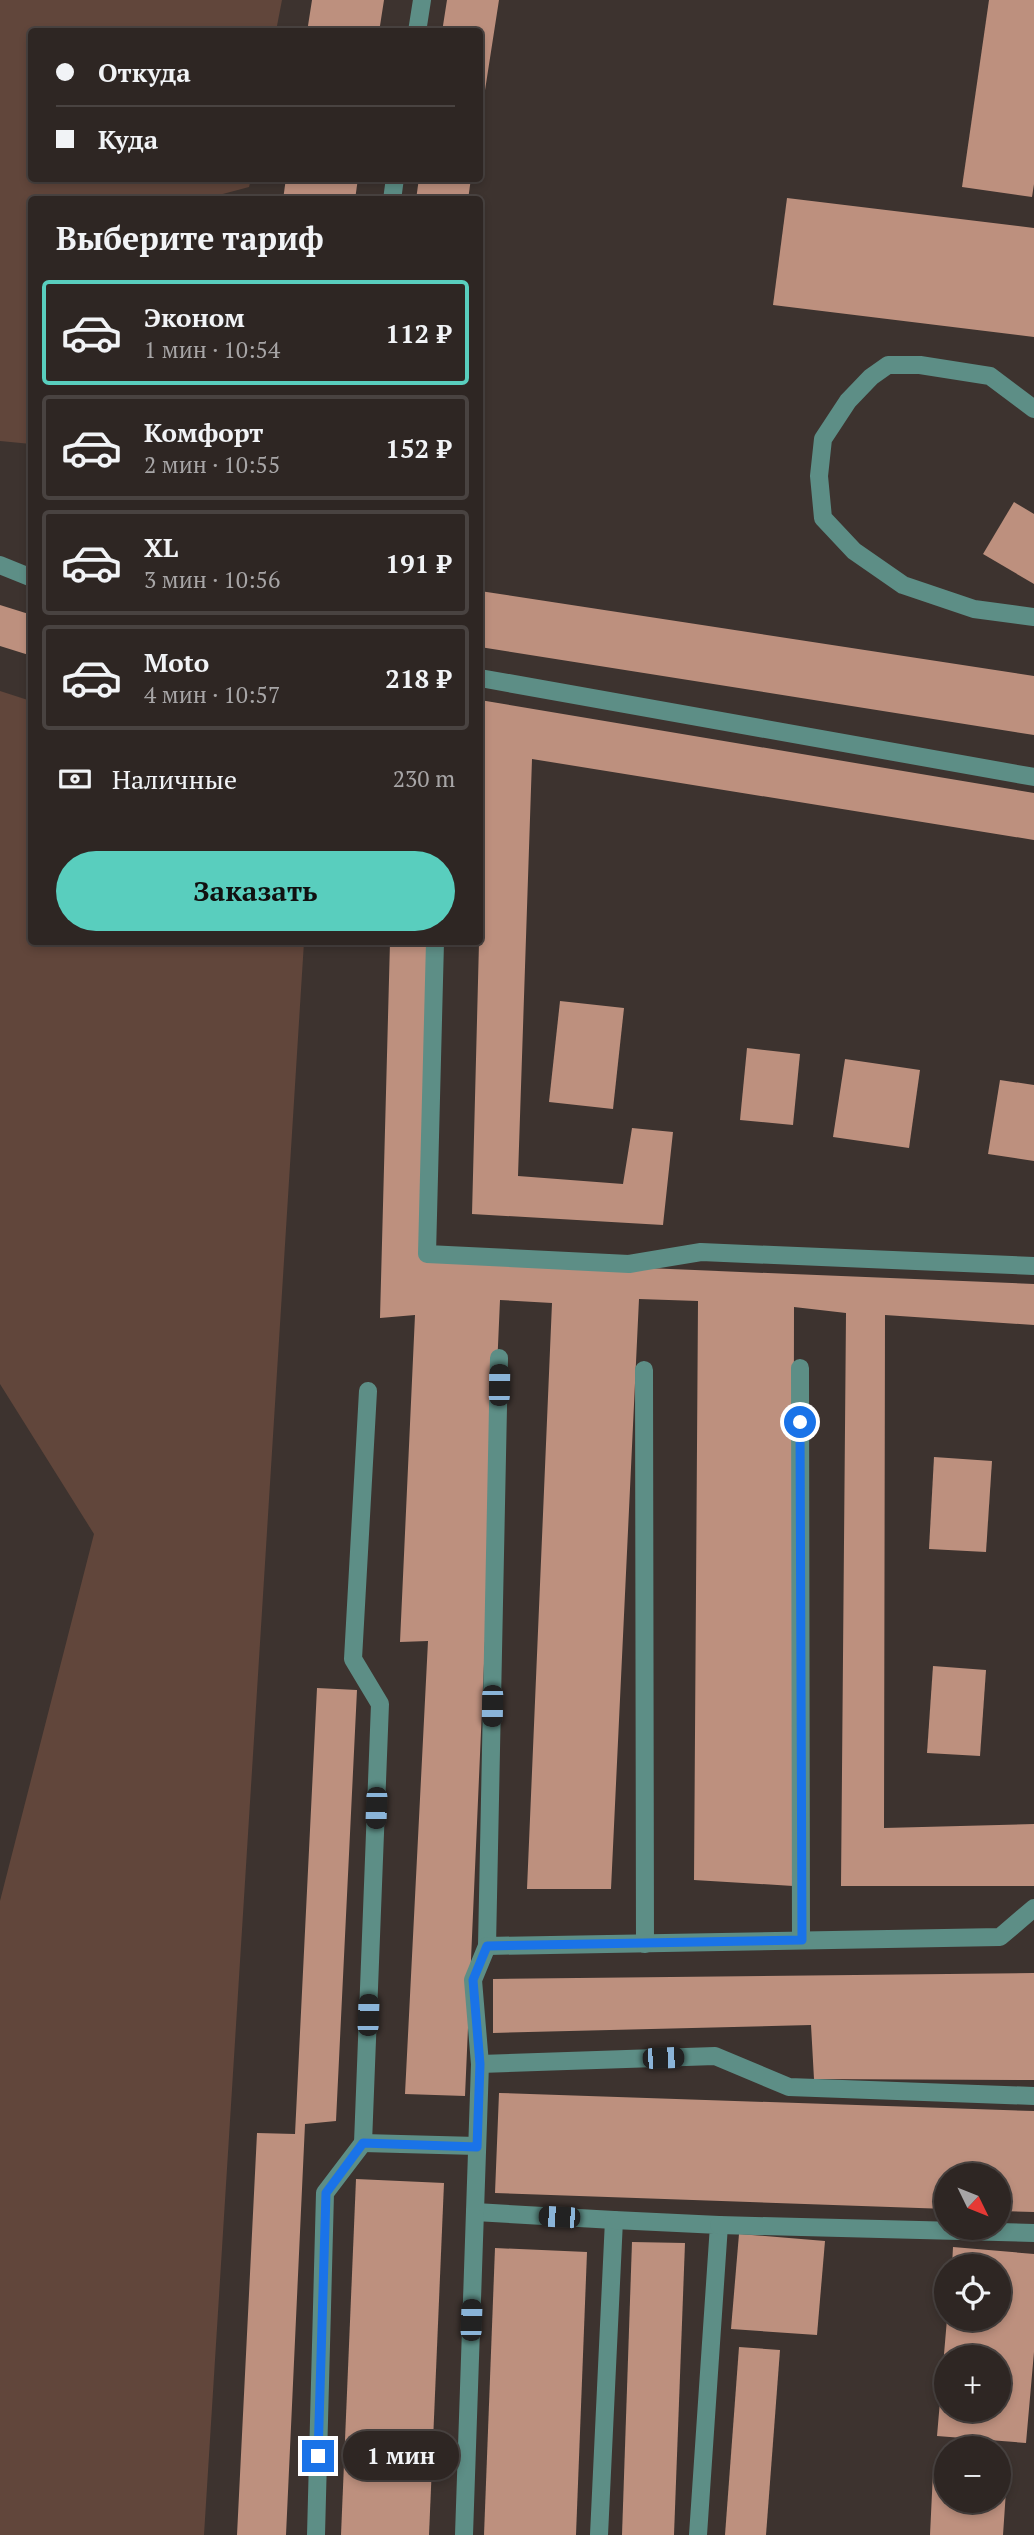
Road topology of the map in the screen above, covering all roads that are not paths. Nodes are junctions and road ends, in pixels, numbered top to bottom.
1 (422, 0) edge
2 (418, 28) edge
3 (1034, 409) edge
4 (0, 565) edge
5 (28, 576) edge
6 (1034, 617) edge
7 (483, 679) edge
8 (1034, 777) edge
9 (435, 945) edge
10 (1034, 1266) edge
11 (499, 1358) dead end
12 (800, 1368) dead end
13 (644, 1370) dead end
14 (368, 1391) dead end
15 (1034, 1908) edge
16 (802, 1940) junction
17 (645, 1944) junction
18 (487, 1946) junction
19 (480, 2064) junction
20 (1034, 2096) edge
21 (363, 2143) junction
22 (477, 2147) junction
23 (475, 2212) junction
24 (614, 2220) junction
25 (719, 2225) junction
26 (1034, 2233) edge
27 (316, 2535) edge
28 (464, 2535) edge
29 (599, 2535) edge
30 (698, 2535) edge

1 - 2 lane
3 - 6 lane
4 - 5 lane
7 - 8 lane
9 - 10 lane
11 - 18 lane
12 - 16 lane
13 - 17 lane
14 - 21 lane
15 - 16 lane
16 - 17 lane
17 - 18 lane
18 - 19 lane
19 - 20 lane
19 - 22 lane
21 - 22 lane
21 - 27 lane
22 - 23 lane
23 - 24 lane
23 - 28 lane
24 - 25 lane
24 - 29 lane
25 - 26 lane
25 - 30 lane

